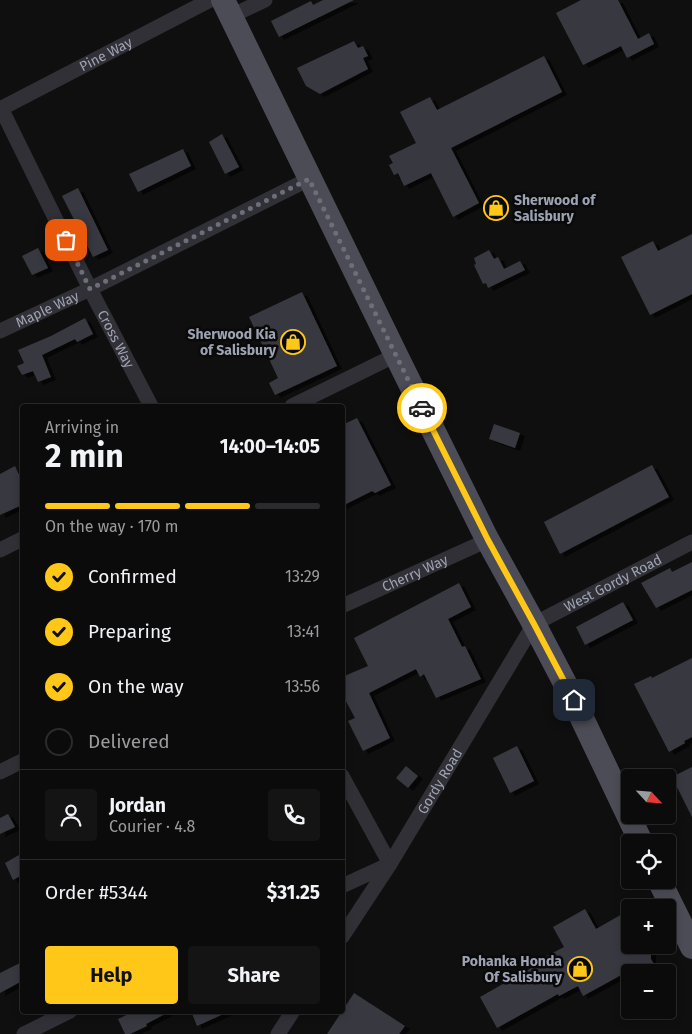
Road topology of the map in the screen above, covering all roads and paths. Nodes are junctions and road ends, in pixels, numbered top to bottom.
1 (210, 0) edge
2 (265, 0) edge
3 (227, 8) edge
4 (1, 108) edge
5 (309, 179) junction
6 (90, 289) junction
7 (0, 331) edge
8 (396, 356) junction
9 (150, 404) edge
10 (296, 404) edge
11 (20, 540) edge
12 (488, 540) junction
13 (692, 542) edge
14 (0, 550) edge
15 (345, 605) edge
16 (534, 624) junction
17 (20, 762) edge
18 (0, 772) edge
19 (345, 782) edge
20 (637, 834) edge
21 (390, 864) junction
22 (345, 885) edge
23 (663, 889) edge
24 (345, 932) edge
25 (692, 948) edge
26 (64, 1014) edge
27 (291, 1014) edge
28 (24, 1034) edge
29 (278, 1034) edge

1 - 4 street, Pine Way
2 - 3 street
3 - 5 main road
4 - 6 street, Cross Way
5 - 6 street, Maple Way
5 - 8 main road
6 - 7 street, Maple Way
6 - 9 street, Cross Way
8 - 10 street
8 - 12 main road
11 - 14 street
12 - 15 street, Cherry Way
12 - 16 main road
13 - 16 street, West Gordy Road
16 - 20 main road
16 - 21 street, Gordy Road
17 - 18 street
19 - 21 street
21 - 22 street
21 - 24 street, Gordy Road
23 - 25 main road
26 - 28 street
27 - 29 street

